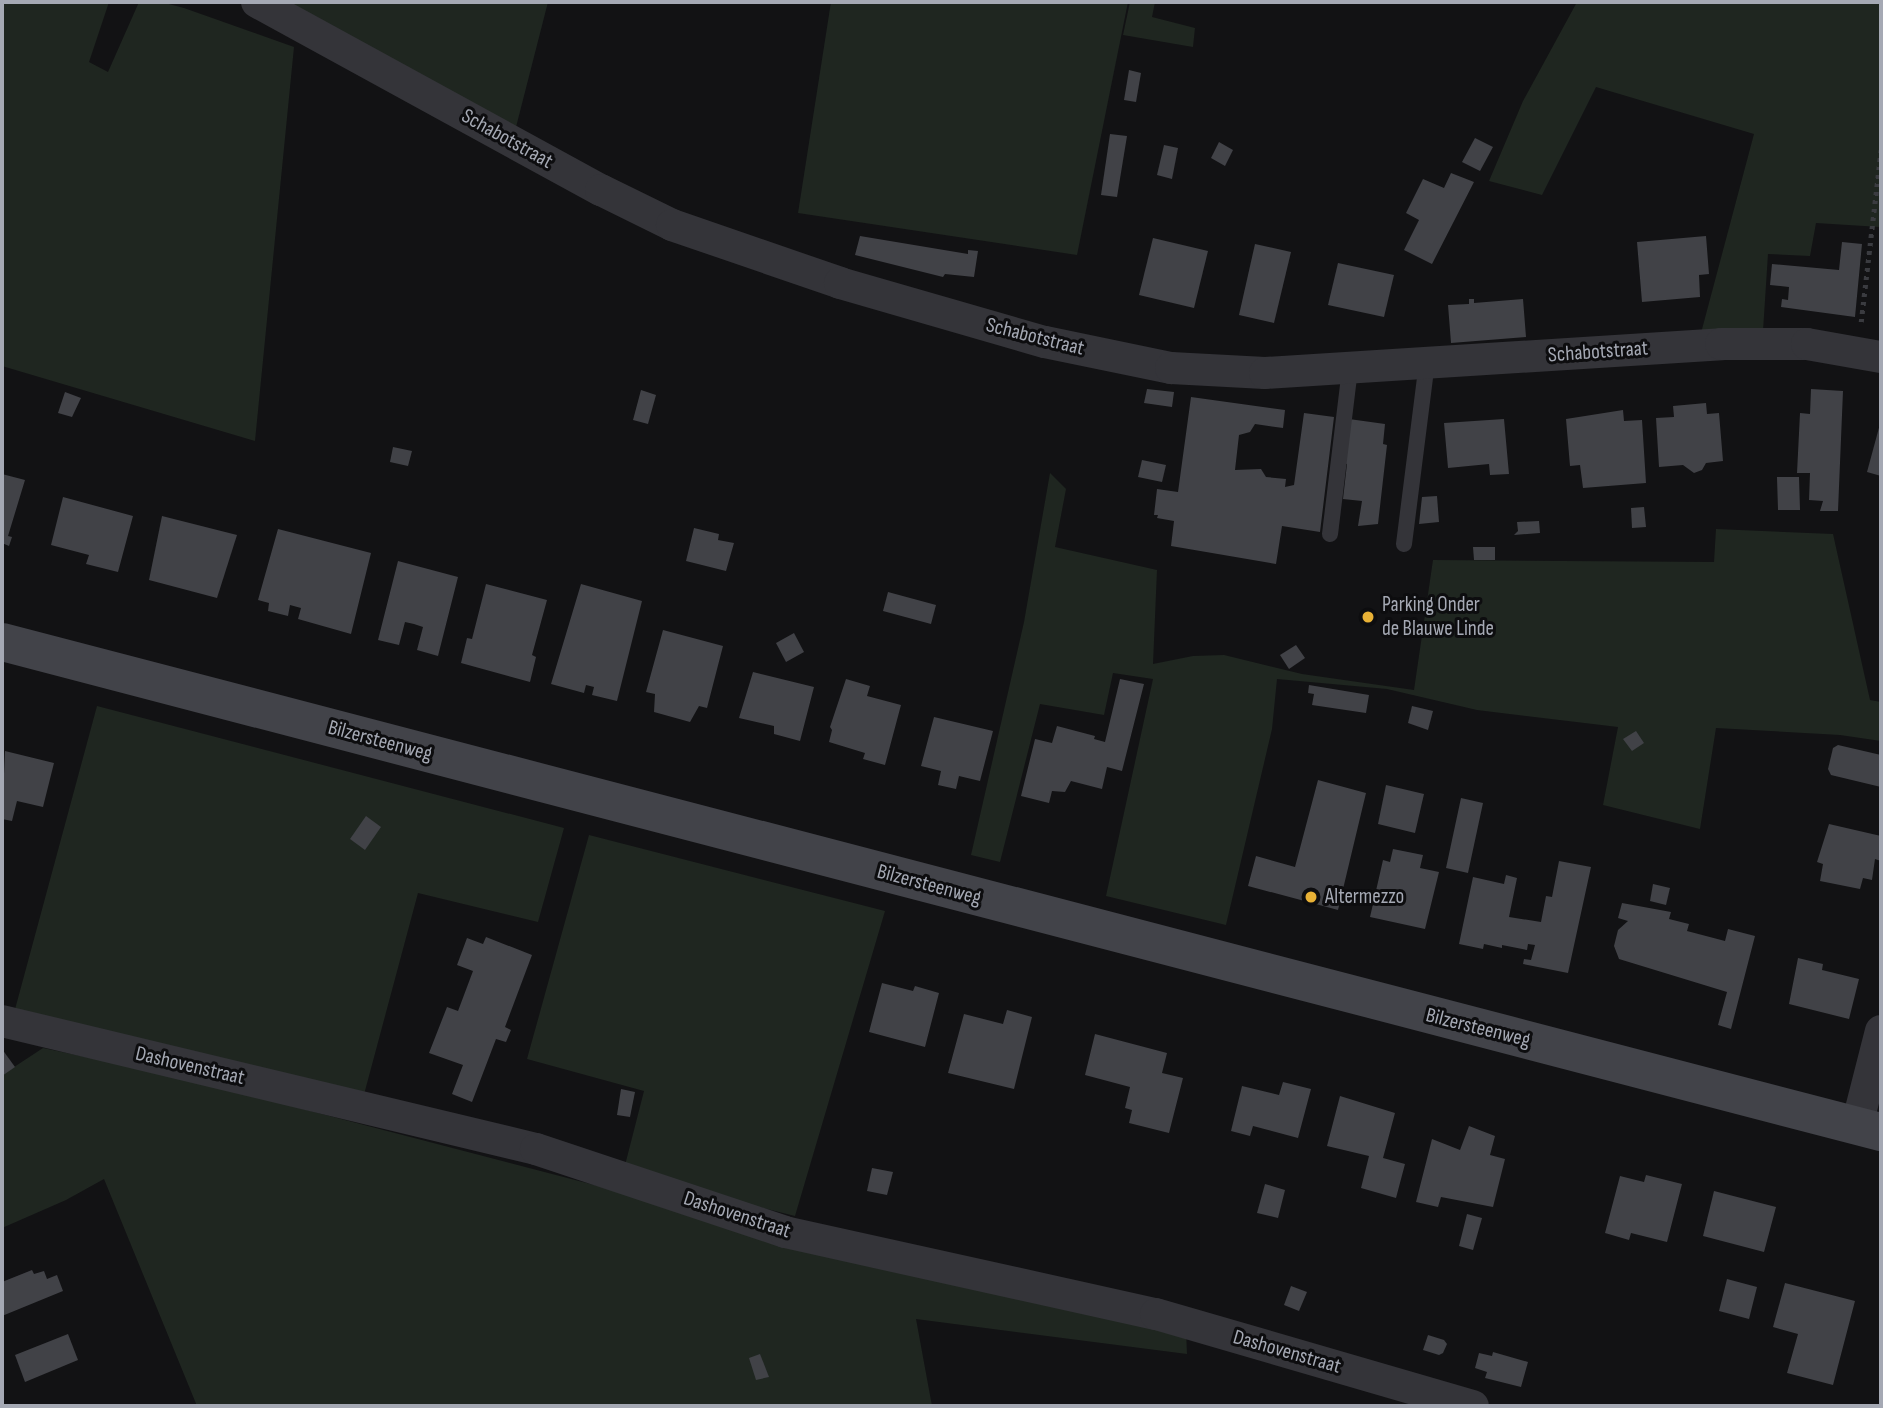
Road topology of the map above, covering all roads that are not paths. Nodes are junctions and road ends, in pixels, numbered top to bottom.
1 (257, 2) edge
2 (1869, 353) edge
3 (1427, 363) junction
4 (1350, 368) junction
5 (1330, 534) dead end
6 (1404, 544) dead end
7 (2, 642) edge
8 (2, 1021) edge
9 (1881, 1031) edge
10 (1869, 1129) edge
11 (1473, 1406) edge

1 - 4 street, Schabotstraat
2 - 3 street, Schabotstraat
3 - 4 street, Schabotstraat
3 - 6 lane
4 - 5 lane
7 - 10 main road, Bilzersteenweg
8 - 11 street, Dashovenstraat
9 - 10 street, Bilzersteenweg

